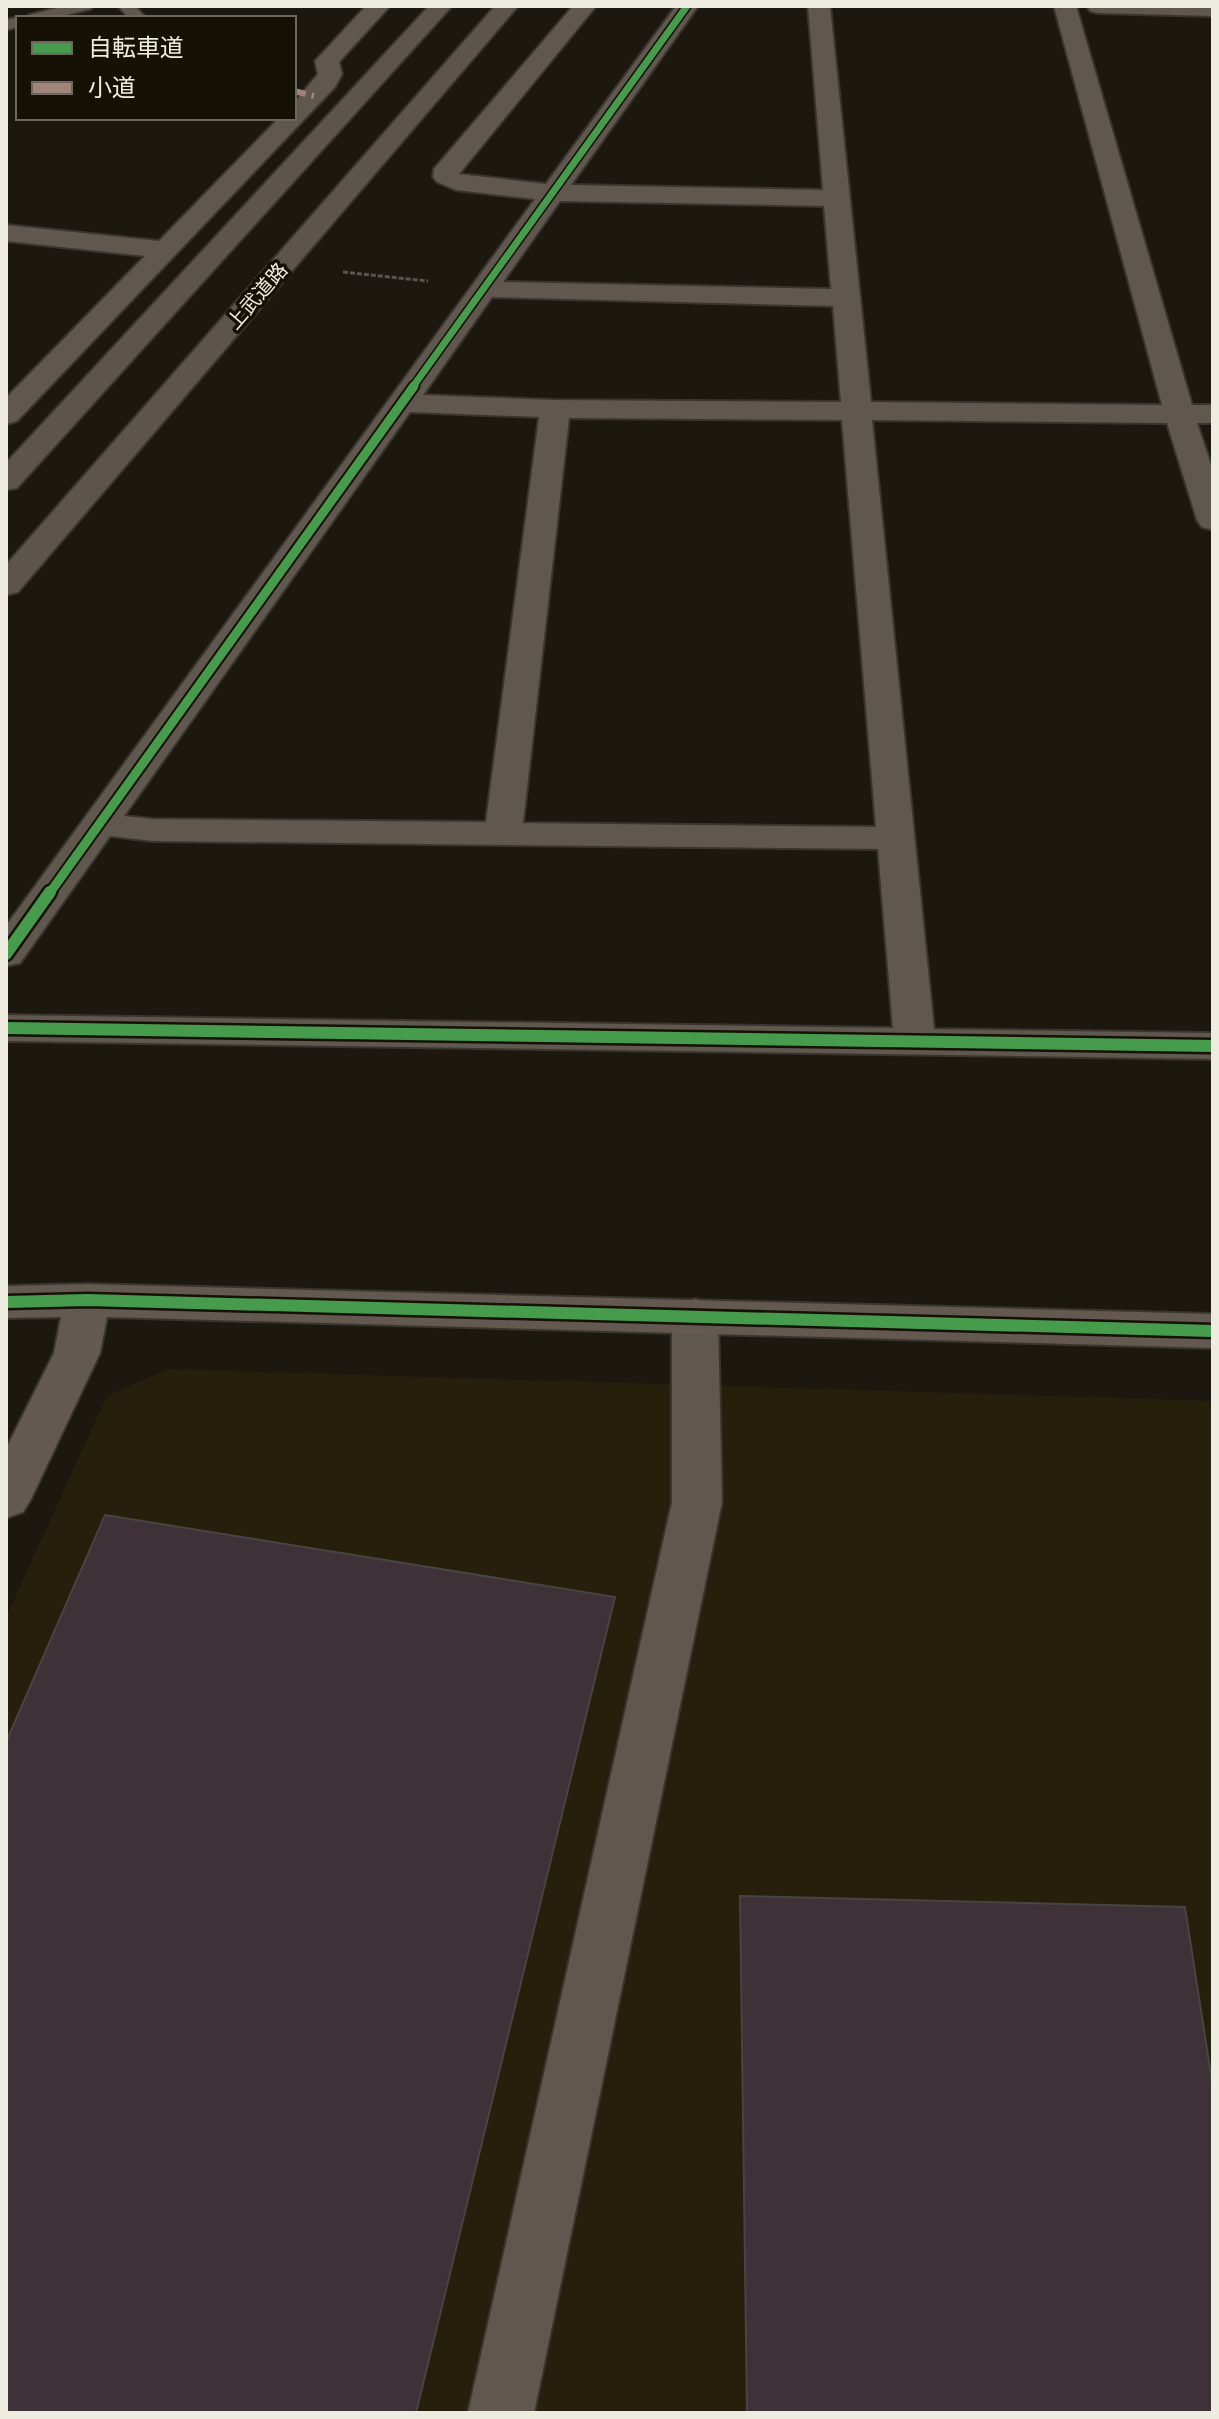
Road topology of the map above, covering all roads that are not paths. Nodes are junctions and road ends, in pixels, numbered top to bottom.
1 (85, 6) edge
2 (379, 6) edge
3 (441, 6) edge
4 (507, 6) edge
5 (585, 6) edge
6 (687, 6) edge
7 (819, 6) edge
8 (1065, 6) edge
9 (1098, 6) edge
10 (1213, 9) edge
11 (42, 16) edge
12 (296, 115) edge
13 (290, 121) edge
14 (325, 133) junction
15 (556, 193) junction
16 (835, 198) junction
17 (6, 233) edge
18 (164, 250) junction
19 (482, 288) junction
20 (845, 298) junction
21 (404, 403) junction
22 (555, 409) junction
23 (858, 413) junction
24 (1179, 413) junction
25 (1213, 414) edge
26 (6, 415) edge
27 (6, 481) edge
28 (1213, 520) edge
29 (6, 585) edge
30 (100, 824) junction
31 (503, 833) junction
32 (897, 838) junction
33 (6, 954) edge
34 (6, 1028) edge
35 (915, 1043) junction
36 (1213, 1046) edge
37 (88, 1300) junction
38 (6, 1302) edge
39 (695, 1316) junction
40 (1213, 1331) edge
41 (6, 1499) edge
42 (501, 2413) edge

1 - 11 lane
2 - 12 street
3 - 14 highway
4 - 29 highway, 上武道路
5 - 15 street
6 - 15 street
7 - 16 street
8 - 24 street
9 - 10 street
13 - 14 street
13 - 18 street
14 - 27 highway
15 - 16 street
15 - 19 street
16 - 20 street
17 - 18 street
18 - 26 street
19 - 20 street
19 - 21 street
20 - 23 street
21 - 22 street
21 - 30 street
22 - 23 street
22 - 31 street
23 - 24 street
23 - 32 street
24 - 25 street
24 - 28 street
30 - 31 street
30 - 33 street
31 - 32 street
32 - 35 street
34 - 35 street
35 - 36 street
37 - 38 street
37 - 39 street
37 - 41 street
39 - 40 street
39 - 42 street

